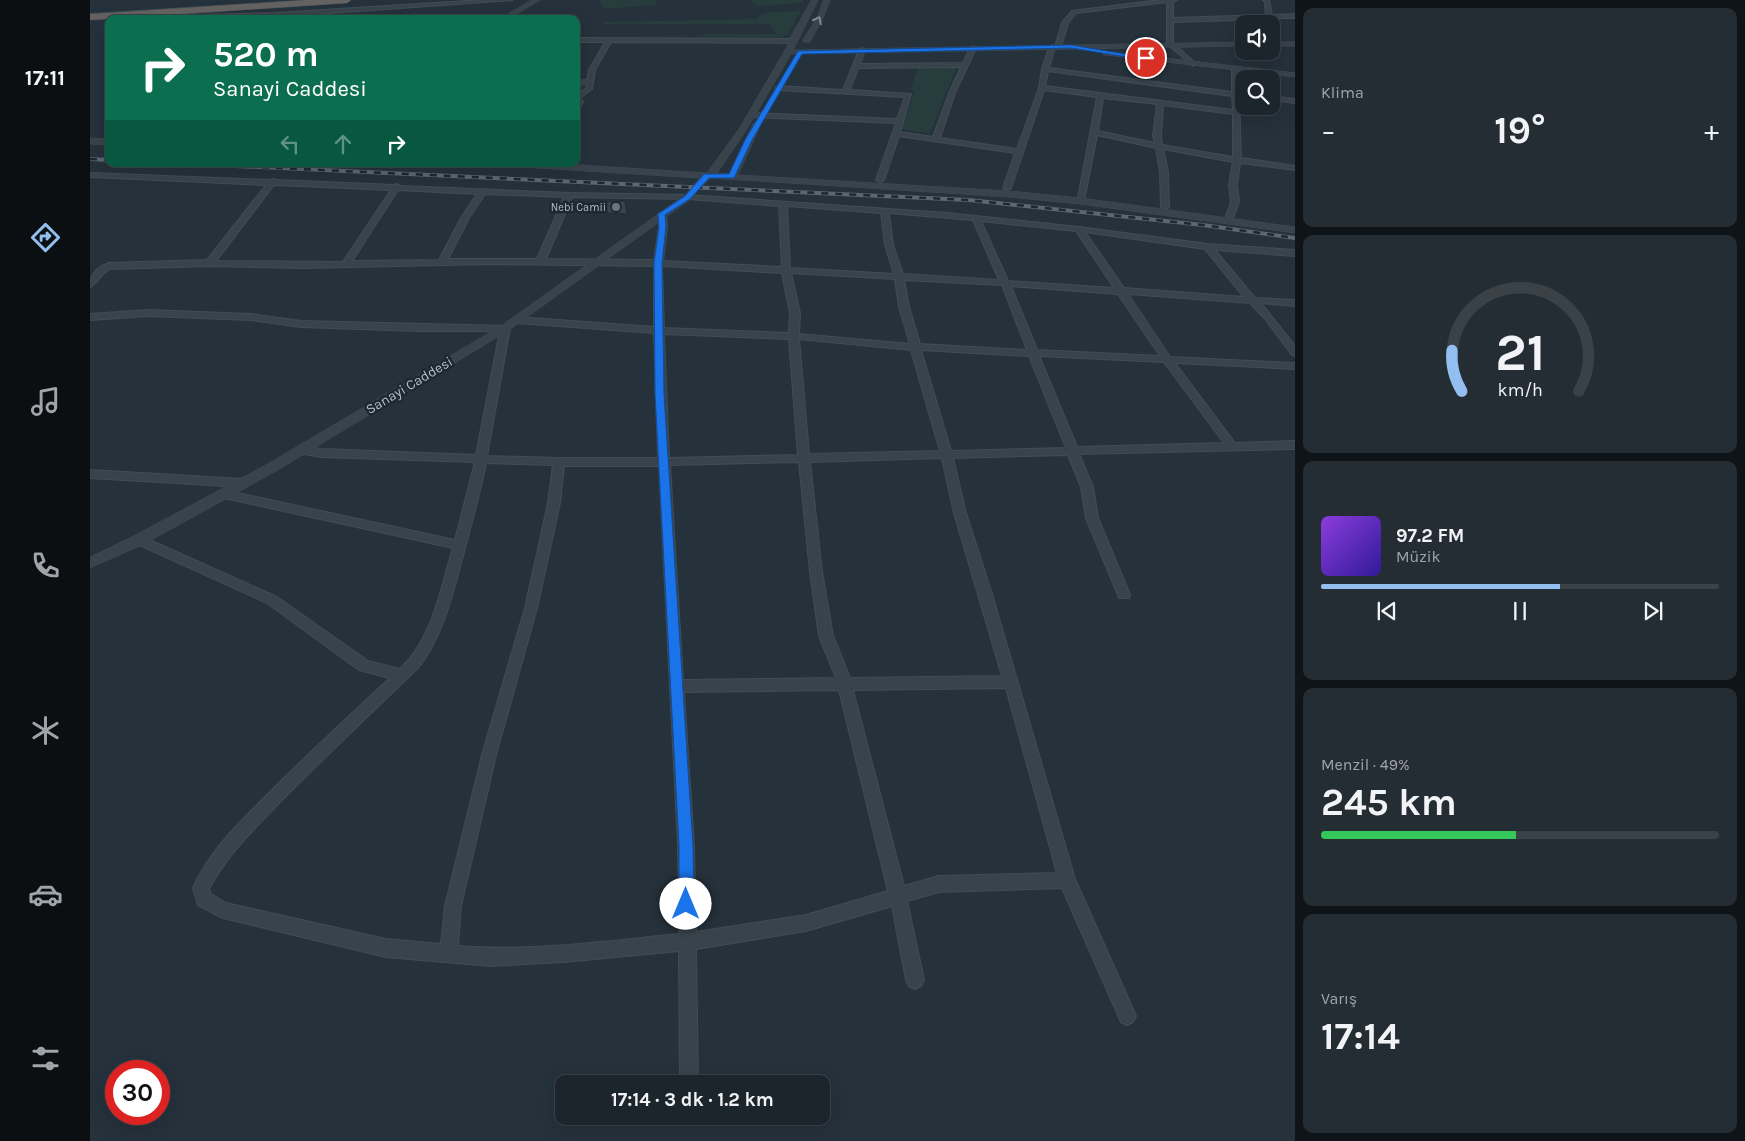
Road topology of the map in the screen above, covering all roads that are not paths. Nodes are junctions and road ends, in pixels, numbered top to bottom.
1 (287, 0) edge
2 (347, 0) edge
3 (509, 0) edge
4 (537, 0) edge
5 (815, 0) edge
6 (827, 0) edge
7 (1172, 0) edge
8 (1266, 0) edge
9 (321, 12) junction
10 (90, 13) edge
11 (191, 14) junction
12 (157, 15) edge
13 (318, 15) edge
14 (510, 15) edge
15 (1269, 15) edge
16 (1295, 16) edge
17 (90, 17) edge
18 (105, 17) edge
19 (1280, 19) edge
20 (1170, 20) junction
21 (1235, 21) edge
22 (580, 40) edge
23 (609, 40) junction
24 (793, 41) junction
25 (806, 41) junction
26 (1170, 44) junction
27 (1235, 44) edge
28 (1280, 44) edge
29 (1295, 44) edge
30 (1055, 47) junction
31 (1071, 47) junction
32 (973, 48) junction
33 (862, 50) junction
34 (788, 52) junction
35 (798, 56) junction
36 (1193, 64) junction
37 (965, 65) junction
38 (856, 66) junction
39 (1234, 68) junction
40 (1045, 69) junction
41 (786, 74) dead end
42 (1295, 75) edge
43 (580, 82) edge
44 (590, 82) junction
45 (1042, 88) junction
46 (846, 91) junction
47 (775, 92) joint
48 (1234, 94) junction
49 (580, 96) edge
50 (1100, 96) junction
51 (1280, 99) edge
52 (1295, 101) edge
53 (1160, 103) junction
54 (764, 112) junction
55 (1235, 112) joint
56 (752, 115) junction
57 (1235, 115) edge
58 (899, 121) junction
59 (1093, 132) junction
60 (894, 133) junction
61 (936, 139) junction
62 (90, 141) edge
63 (105, 142) edge
64 (1160, 148) junction
65 (1021, 152) junction
66 (1237, 161) junction
67 (580, 167) edge
68 (1295, 168) edge
69 (710, 173) junction
70 (733, 174) junction
71 (90, 175) edge
72 (880, 180) junction
73 (273, 181) junction
74 (397, 186) junction
75 (1008, 188) junction
76 (483, 191) junction
77 (569, 195) junction
78 (688, 197) junction
79 (1080, 198) junction
80 (783, 204) junction
81 (1165, 207) junction
82 (885, 211) junction
83 (662, 214) junction
84 (1230, 216) junction
85 (976, 218) junction
86 (1295, 225) edge
87 (1079, 229) junction
88 (1295, 230) edge
89 (1208, 247) junction
90 (1295, 253) edge
91 (442, 262) junction
92 (540, 262) junction
93 (596, 262) junction
94 (210, 263) junction
95 (658, 263) junction
96 (346, 264) junction
97 (786, 270) junction
98 (899, 277) junction
99 (1005, 283) junction
100 (90, 284) edge
101 (1121, 292) junction
102 (1255, 302) junction
103 (1295, 303) edge
104 (90, 317) edge
105 (517, 320) junction
106 (505, 328) junction
107 (659, 330) junction
108 (794, 336) junction
109 (916, 347) junction
110 (1032, 352) junction
111 (1295, 353) edge
112 (1167, 359) junction
113 (1295, 366) edge
114 (1295, 445) edge
115 (1233, 448) junction
116 (302, 450) junction
117 (1073, 452) junction
118 (947, 455) junction
119 (481, 459) junction
120 (804, 459) junction
121 (559, 462) junction
122 (664, 462) junction
123 (90, 474) edge
124 (243, 483) junction
125 (224, 494) junction
126 (139, 540) junction
127 (459, 545) junction
128 (90, 564) edge
129 (1124, 595) dead end
130 (402, 676) junction
131 (1010, 682) junction
132 (845, 684) junction
133 (676, 686) junction
134 (1067, 880) junction
135 (898, 896) junction
136 (686, 942) junction
137 (448, 954) junction
138 (915, 980) dead end
139 (1127, 1016) dead end
140 (689, 1075) edge

1 - 10 highway
2 - 11 highway
3 - 9 street
4 - 14 street
5 - 24 street, Sanayi Caddesi
25 -> 6 street
7 - 20 street
7 - 30 street
8 - 15 street
9 - 11 street
9 - 13 street
11 - 12 highway
16 - 19 street
17 - 18 highway
20 - 21 street
20 - 26 street
22 - 23 street
23 - 24 street
23 - 44 street
24 - 25 street
24 - 34 street, Sanayi Caddesi
25 - 35 street
26 - 27 street
26 - 31 street
26 - 36 street
28 - 29 street
30 - 31 street
30 - 32 street
30 - 40 street
31 - 36 street
32 - 33 street
32 - 37 street
33 - 35 street
33 - 38 street
34 - 35 street
34 - 56 street, Sanayi Caddesi
36 - 39 street
37 - 38 street
37 - 61 street
38 - 46 street
39 - 42 street
39 - 48 street
40 - 45 street
40 - 48 street
41 - 47 street
43 - 44 street
44 - 49 street
45 - 50 street
45 - 65 street
46 - 47 street
46 - 58 street
48 - 55 street
50 - 53 street
50 - 59 street
51 - 52 street
53 - 55 street
53 - 64 street
54 - 56 street
54 - 58 street
54 - 70 street
56 - 69 street, Sanayi Caddesi
57 - 66 street
58 - 60 street
59 - 64 street
59 - 79 street
60 - 61 street
60 - 72 street
61 - 65 street
62 - 63 street
64 - 66 street
64 - 81 street
65 - 75 street
66 - 68 street
66 - 84 street
67 - 69 street
69 - 70 street
69 - 78 street, Sanayi Caddesi
70 - 72 street
70 - 79 street
71 - 73 street
72 - 75 street
73 - 74 street
73 - 94 street
74 - 76 street
74 - 96 street
75 - 79 street
76 - 77 street
76 - 91 street
77 - 78 street
77 - 92 street
78 - 80 street
78 - 83 street, Sanayi Caddesi
79 - 81 street
79 - 88 street
80 - 82 street
80 - 97 street
81 - 84 street
82 - 85 street
82 - 98 street
83 - 93 street, Sanayi Caddesi
83 - 95 street
84 - 86 street
85 - 87 street
85 - 99 street
87 - 89 street
87 - 101 street
89 - 90 street
89 - 102 street
91 - 92 street
91 - 96 street
92 - 93 street
93 - 95 street
93 - 105 street, Sanayi Caddesi
94 - 96 street
94 - 100 street
95 - 97 street
95 - 107 street
97 - 98 street
97 - 108 street
98 - 99 street
98 - 109 street
99 - 101 street
99 - 110 street
101 - 102 street
101 - 112 street
102 - 103 street
102 - 111 street
104 - 106 street
105 - 106 street, Sanayi Caddesi
105 - 107 street
106 - 116 street, Sanayi Caddesi
106 - 119 street
107 - 108 street
107 - 122 street
108 - 109 street
108 - 120 street
109 - 110 street
109 - 118 street
110 - 112 street
110 - 117 street
112 - 113 street
112 - 115 street
114 - 115 street
115 - 117 street
116 - 119 street
116 - 124 street, Sanayi Caddesi
117 - 118 street
117 - 129 street
118 - 120 street
118 - 131 street
119 - 121 street
119 - 127 street
120 - 122 street
120 - 132 street
121 - 122 street
121 - 137 street
122 - 133 street
123 - 124 street
124 - 125 street, Sanayi Caddesi
125 - 126 street, Sanayi Caddesi
125 - 127 street
126 - 128 street, Sanayi Caddesi
126 - 130 street
127 - 130 street
130 - 137 street
131 - 132 street
131 - 134 street
132 - 133 street
132 - 135 street
133 - 136 street
134 - 135 street
134 - 139 street
135 - 136 street
135 - 138 street
136 - 137 street
136 - 140 street

